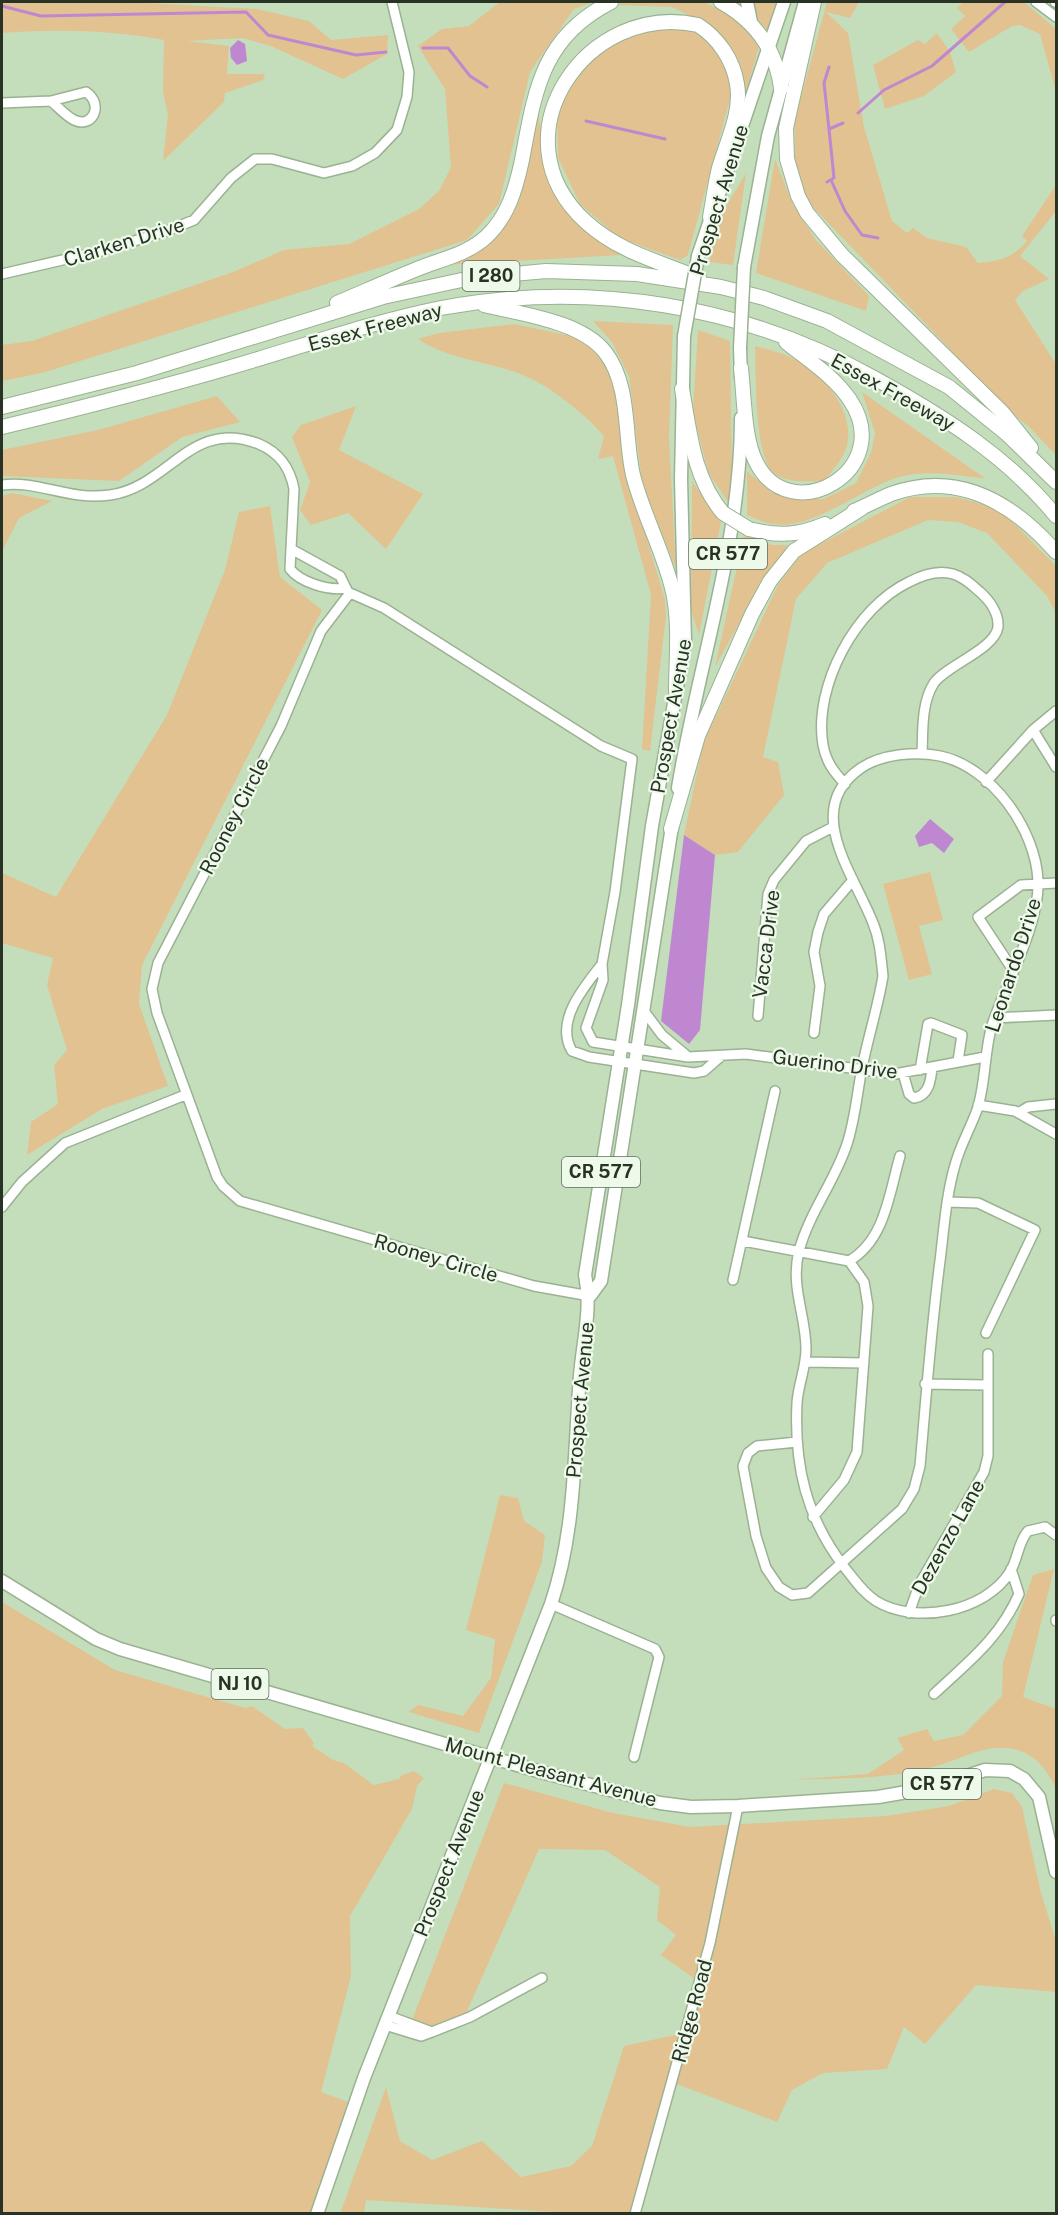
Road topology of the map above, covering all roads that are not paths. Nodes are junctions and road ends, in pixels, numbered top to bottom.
1 (392, 2) edge
2 (611, 2) edge
3 (721, 2) edge
4 (747, 2) edge
5 (784, 2) edge
6 (805, 2) edge
7 (814, 2) edge
8 (1036, 2) edge
9 (648, 11) dead end
10 (1056, 18) edge
11 (751, 22) junction
12 (587, 38) dead end
13 (768, 46) junction
14 (781, 88) junction
15 (51, 101) junction
16 (2, 104) edge
17 (710, 217) junction
18 (2, 274) edge
19 (721, 287) junction
20 (474, 303) junction
21 (268, 333) junction
22 (775, 333) junction
23 (741, 368) junction
24 (682, 389) junction
25 (2, 407) edge
26 (2, 427) edge
27 (1056, 481) edge
28 (2, 485) edge
29 (862, 508) junction
30 (1056, 516) edge
31 (291, 549) junction
32 (1056, 552) edge
33 (347, 590) junction
34 (676, 692) junction
35 (1056, 711) edge
36 (1033, 730) junction
37 (922, 754) junction
38 (1056, 767) edge
39 (986, 782) junction
40 (844, 784) junction
41 (833, 827) junction
42 (671, 829) junction
43 (853, 880) junction
44 (1056, 883) edge
45 (1038, 884) junction
46 (602, 964) junction
47 (1013, 970) junction
48 (644, 1011) junction
49 (758, 1016) dead end
50 (1056, 1016) edge
51 (995, 1018) junction
52 (814, 1033) dead end
53 (620, 1047) junction
54 (638, 1051) junction
55 (688, 1057) junction
56 (720, 1057) junction
57 (985, 1057) junction
58 (958, 1061) junction
59 (617, 1062) junction
60 (635, 1064) junction
61 (932, 1067) junction
62 (920, 1070) junction
63 (861, 1071) junction
64 (903, 1073) junction
65 (775, 1091) dead end
66 (185, 1095) junction
67 (1056, 1104) edge
68 (978, 1105) junction
69 (1018, 1113) junction
70 (1056, 1134) edge
71 (900, 1156) dead end
72 (947, 1202) junction
73 (2, 1207) edge
74 (743, 1241) junction
75 (799, 1252) junction
76 (849, 1262) junction
77 (733, 1280) dead end
78 (590, 1296) junction
79 (986, 1333) dead end
80 (988, 1354) dead end
81 (806, 1362) junction
82 (864, 1363) junction
83 (925, 1384) junction
84 (987, 1385) junction
85 (797, 1442) junction
86 (813, 1517) junction
87 (1056, 1535) edge
88 (843, 1564) junction
89 (1011, 1569) junction
90 (2, 1581) edge
91 (551, 1604) junction
92 (909, 1612) junction
93 (934, 1694) dead end
94 (491, 1757) junction
95 (634, 1757) dead end
96 (738, 1806) junction
97 (1056, 1872) edge
98 (542, 1978) dead end
99 (387, 2021) junction
100 (317, 2214) edge
101 (635, 2214) edge

1 - 18 street, Clarken Drive
2 - 21 highway
3 - 11 highway
4 - 11 main road
5 - 13 main road, Prospect Avenue / CR 577
6 - 14 main road, Prospect Avenue / CR 577
7 - 27 highway
8 - 10 street
9 - 17 highway
11 - 13 highway
12 - 19 highway
13 - 14 highway
13 - 17 main road, Prospect Avenue / CR 577
14 - 23 main road, Prospect Avenue / CR 577, bridge
15 - 15 street
15 - 16 street
17 - 24 main road, Prospect Avenue / CR 577, bridge
19 - 21 highway, Essex Freeway / I 280
19 - 27 highway, Essex Freeway / I 280
20 - 22 highway, Essex Freeway / I 280
20 - 26 highway, Essex Freeway / I 280
20 - 34 highway
21 - 25 highway, Essex Freeway / I 280
22 - 23 highway
22 - 30 highway, Essex Freeway / I 280
23 - 42 main road, Prospect Avenue / CR 577
24 - 29 highway, bridge
24 - 34 main road, Prospect Avenue / CR 577
28 - 31 street
29 - 32 highway
29 - 42 highway
31 - 33 street
31 - 33 street
33 - 46 street
33 - 66 street, Rooney Circle
34 - 53 main road, Prospect Avenue / CR 577
35 - 36 street
36 - 38 street
36 - 39 street
37 - 39 street, Leonardo Drive
37 - 40 street, Leonardo Drive
37 - 40 street
39 - 45 street, Leonardo Drive
40 - 41 street, Leonardo Drive
41 - 43 street
41 - 49 street, Vacca Drive
42 - 48 main road, Prospect Avenue / CR 577
43 - 52 street
43 - 63 street
44 - 45 street
45 - 47 street, Leonardo Drive
45 - 47 street
46 - 53 street
46 - 59 street
47 - 51 street, Leonardo Drive
48 - 54 main road, Prospect Avenue / CR 577
48 - 55 street
50 - 51 street
51 - 57 street, Leonardo Drive
53 - 54 street
53 - 59 main road, Prospect Avenue / CR 577
54 - 55 street, Guerino Drive
54 - 60 main road, Prospect Avenue / CR 577
55 - 56 street, Guerino Drive
56 - 60 street, Guerino Drive
56 - 63 street, Guerino Drive
57 - 58 street, Guerino Drive
57 - 68 street, Leonardo Drive
58 - 61 street, Guerino Drive
58 - 62 street
59 - 60 street, Guerino Drive
59 - 78 main road, Prospect Avenue / CR 577
60 - 78 main road, Prospect Avenue / CR 577
61 - 62 street, Guerino Drive
61 - 64 street
62 - 64 street, Guerino Drive
63 - 64 street, Guerino Drive
63 - 75 street
65 - 74 street
66 - 73 street
66 - 78 street, Rooney Circle
67 - 69 street
68 - 69 street
68 - 72 street, Leonardo Drive
69 - 70 street
71 - 76 street
72 - 79 street
72 - 83 street, Leonardo Drive
74 - 75 street
74 - 77 street
75 - 76 street
75 - 81 street
76 - 82 street
78 - 91 main road, Prospect Avenue / CR 577
80 - 84 street, Dezenzo Lane
81 - 82 street
81 - 85 street
82 - 86 street
83 - 84 street
83 - 88 street, Leonardo Drive
84 - 92 street, Dezenzo Lane
85 - 86 street
85 - 88 street, Leonardo Drive
86 - 88 street
87 - 89 street
88 - 92 street
89 - 92 street
89 - 93 street
90 - 94 main road, Mount Pleasant Avenue / NJ 10
91 - 94 main road, Prospect Avenue / CR 577
91 - 95 street
94 - 96 main road, Mount Pleasant Avenue / CR 577
94 - 99 main road, Prospect Avenue
96 - 97 main road, Mount Pleasant Avenue / CR 577
96 - 101 street, Ridge Road
98 - 99 street
99 - 100 main road, Prospect Avenue

